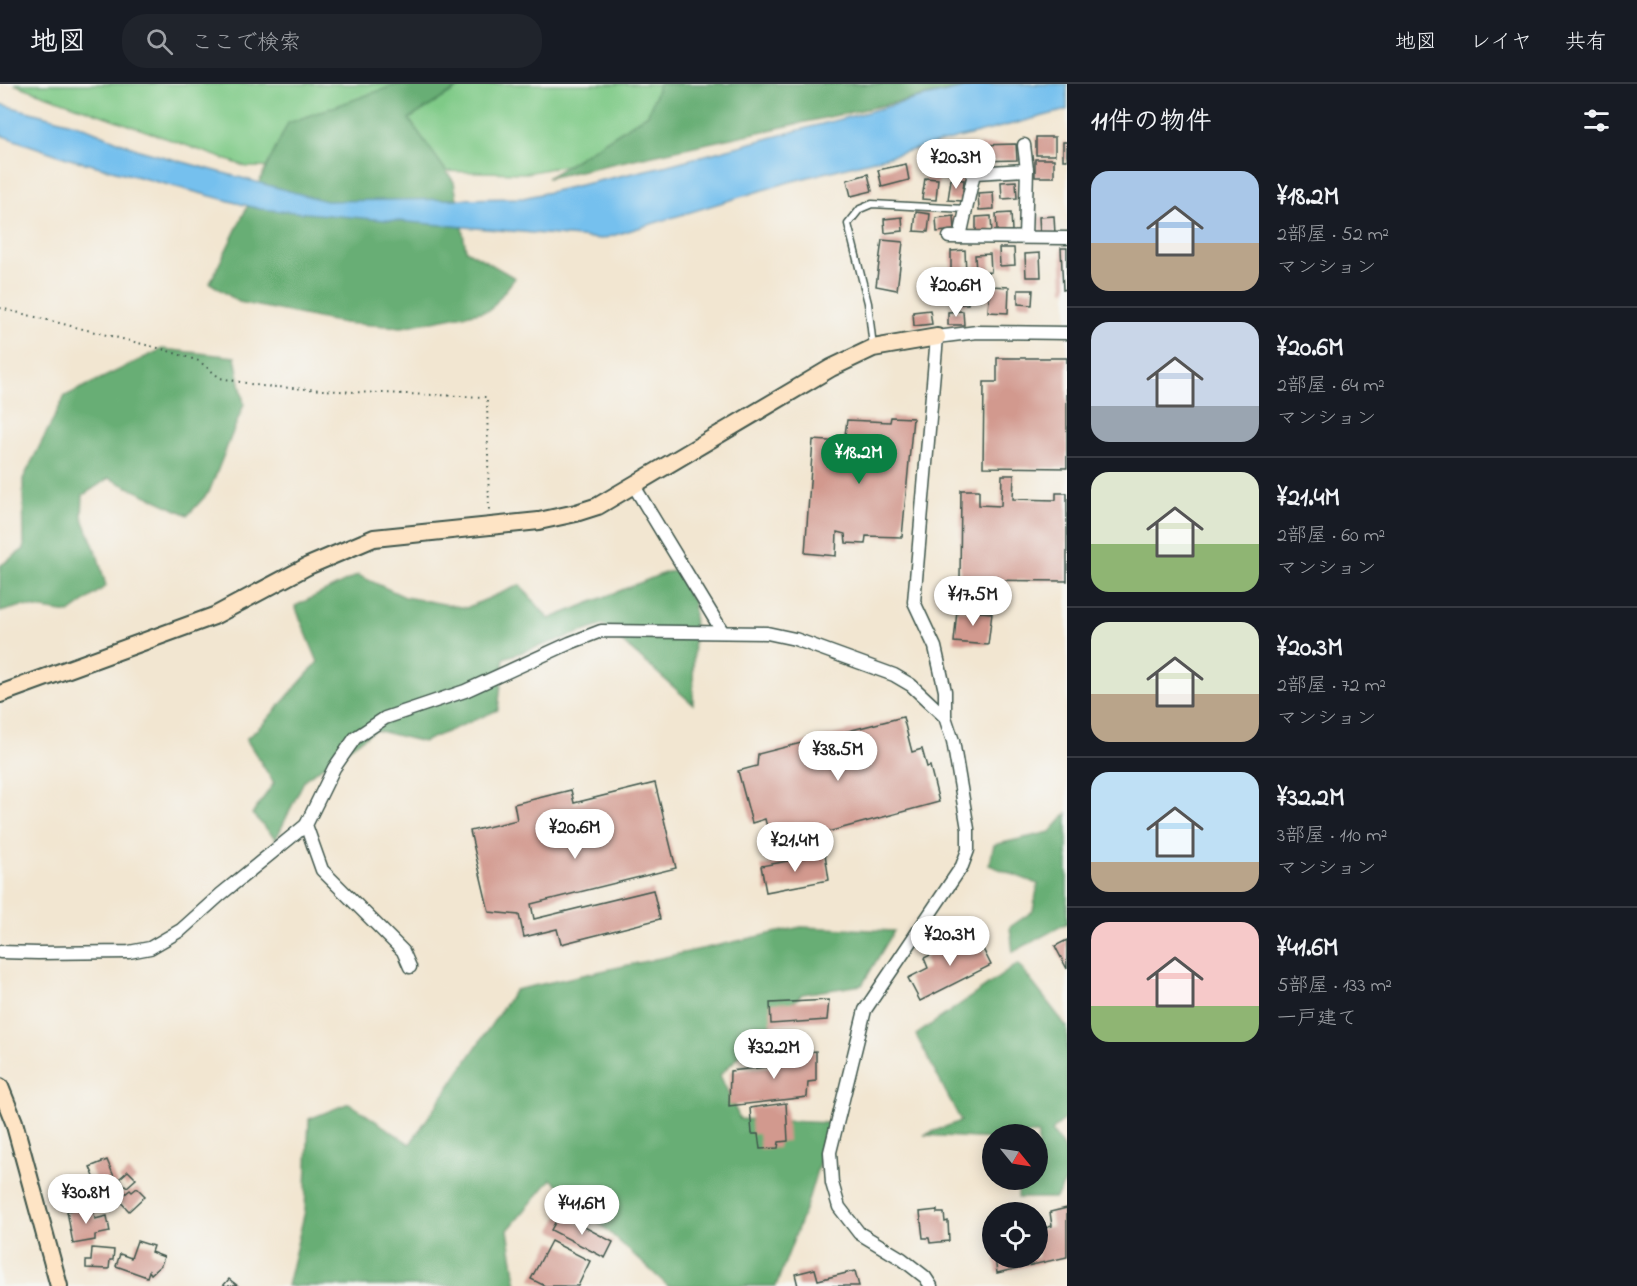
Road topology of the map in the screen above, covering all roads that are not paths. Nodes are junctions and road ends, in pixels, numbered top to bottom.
1 (1024, 145) dead end
2 (1027, 170) junction
3 (966, 209) junction
4 (1025, 237) junction
5 (1067, 238) edge
6 (1067, 333) edge
7 (937, 337) junction
8 (873, 348) junction
9 (634, 486) junction
10 (722, 631) junction
11 (0, 694) edge
12 (945, 717) junction
13 (306, 825) junction
14 (0, 951) edge
15 (410, 967) dead end
16 (0, 1087) edge
17 (59, 1286) edge
18 (931, 1286) edge

1 - 2 street
2 - 3 street
2 - 4 street
3 - 4 street
3 - 8 lane
4 - 5 street
6 - 7 street
7 - 8 street
7 - 12 street
8 - 9 street
9 - 10 street
9 - 11 street
10 - 12 street
10 - 13 street
12 - 18 street
13 - 14 street
13 - 15 street
16 - 17 street

